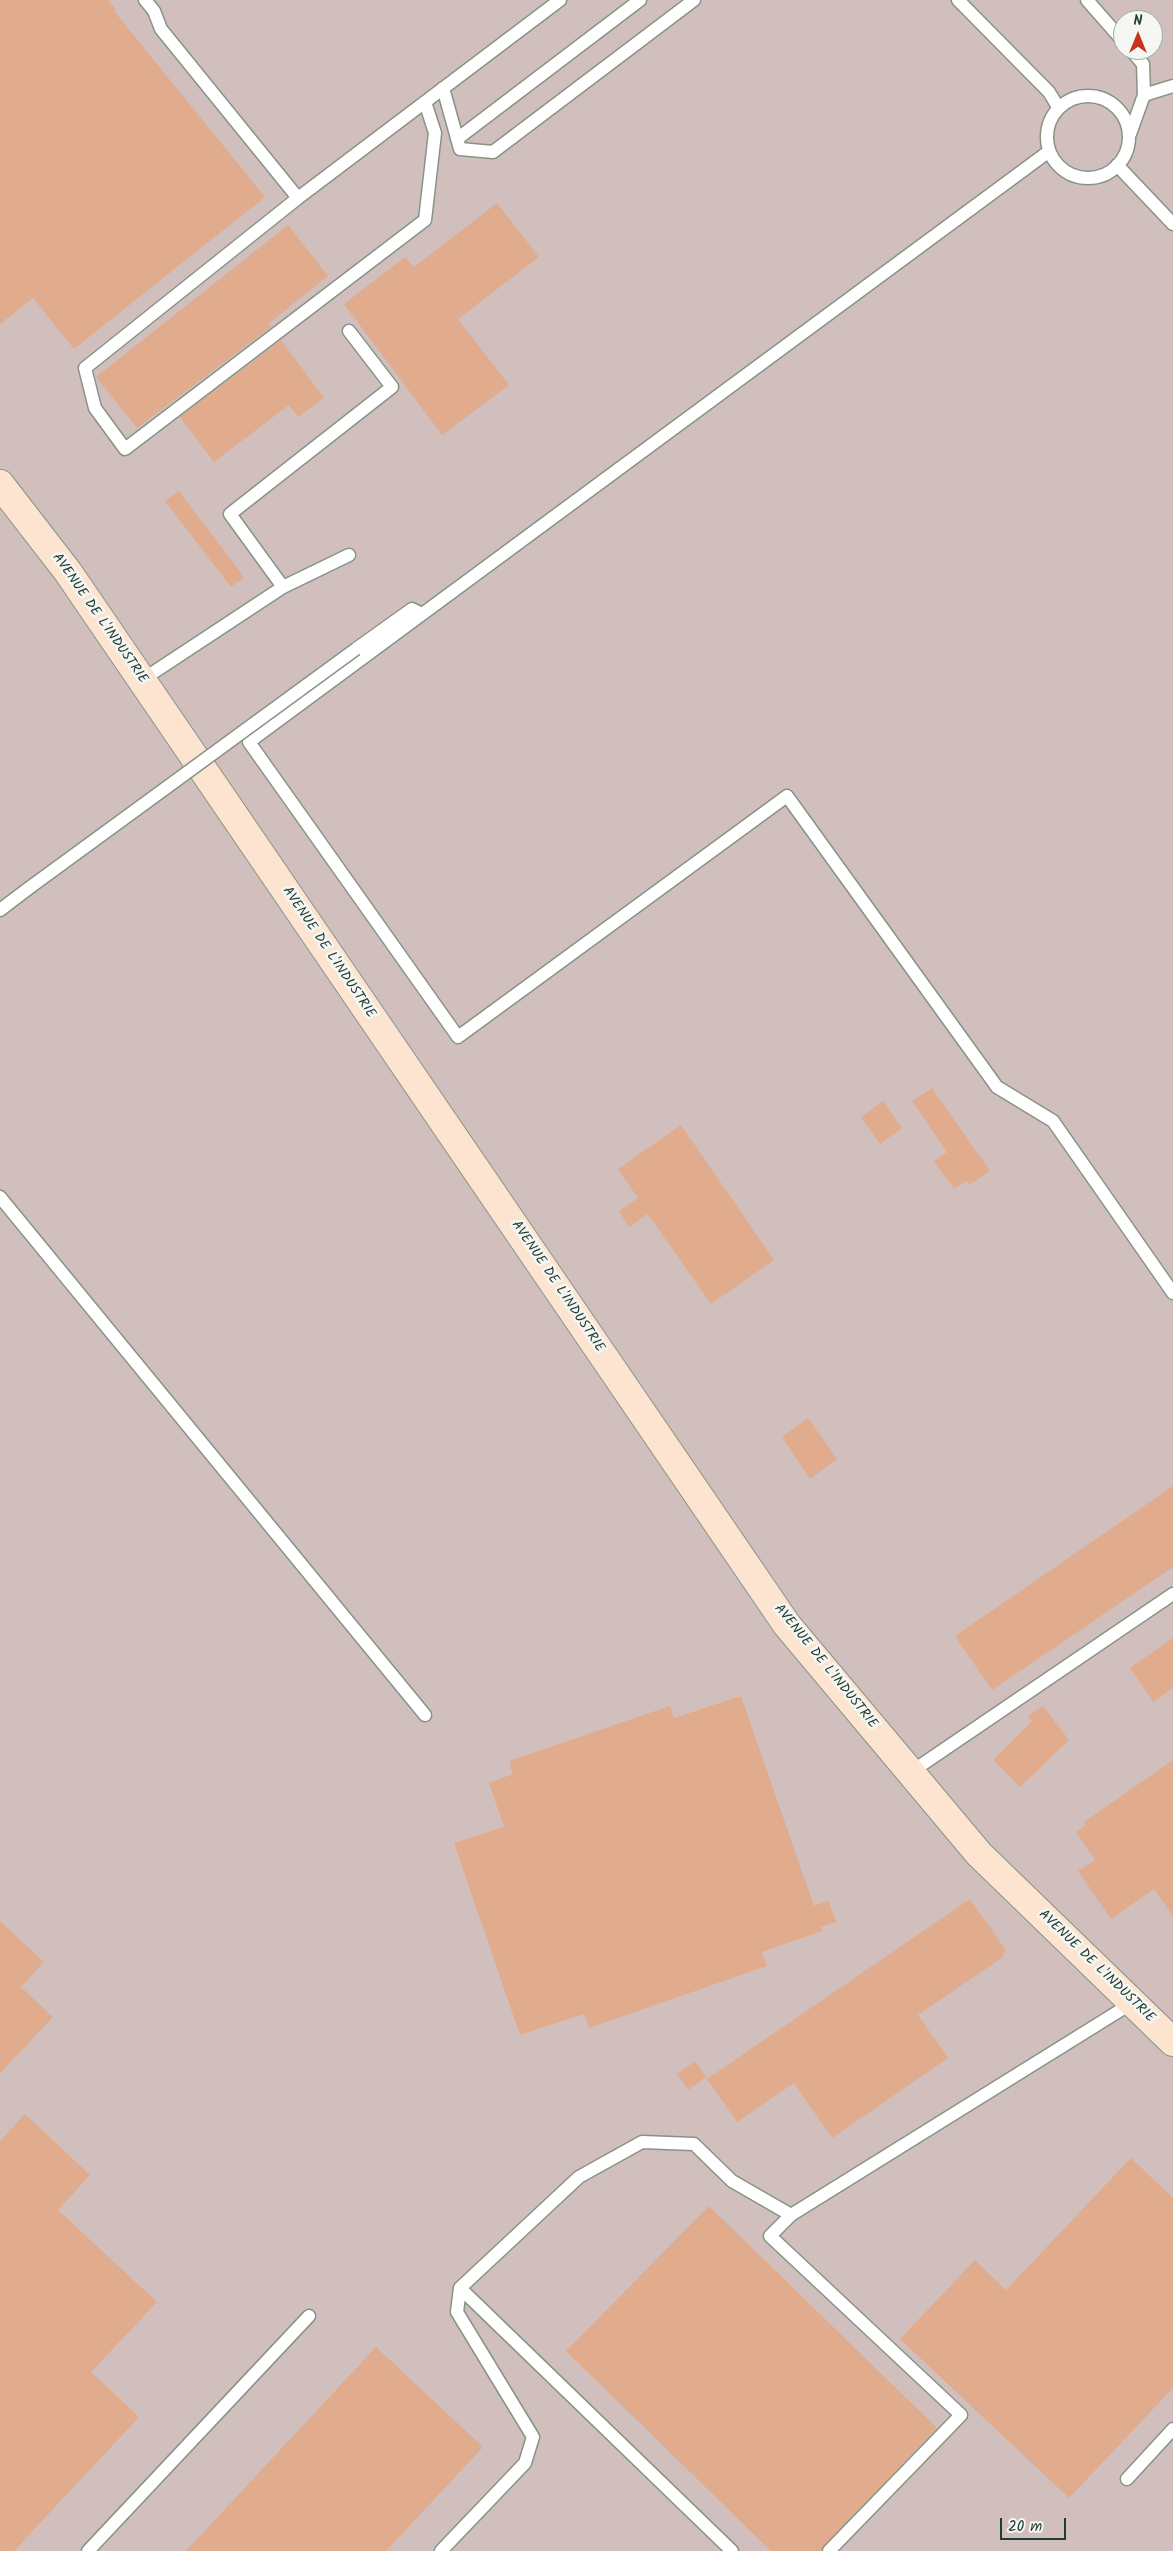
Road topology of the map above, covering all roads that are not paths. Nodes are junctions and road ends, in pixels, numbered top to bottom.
1 (145, 0) edge
2 (560, 0) edge
3 (640, 0) edge
4 (694, 0) edge
5 (958, 0) edge
6 (1087, 0) edge
7 (1113, 30) edge
8 (1140, 60) edge
9 (1173, 86) edge
10 (443, 88) junction
11 (1144, 95) junction
12 (424, 102) junction
13 (1058, 107) junction
14 (1130, 134) junction
15 (457, 138) junction
16 (1048, 152) junction
17 (1117, 164) junction
18 (298, 198) junction
19 (1173, 224) edge
20 (349, 331) dead end
21 (0, 484) edge
22 (349, 555) dead end
23 (283, 587) junction
24 (422, 614) junction
25 (142, 680) junction
26 (0, 910) edge
27 (0, 1197) edge
28 (1173, 1293) edge
29 (1173, 1594) edge
30 (424, 1714) dead end
31 (911, 1772) junction
32 (1132, 2003) junction
33 (1173, 2042) edge
34 (791, 2215) junction
35 (460, 2288) junction
36 (309, 2316) dead end
37 (1173, 2429) edge
38 (1127, 2479) dead end
39 (88, 2551) edge
40 (440, 2551) edge
41 (732, 2551) edge
42 (829, 2551) edge

1 - 18 lane
2 - 10 lane
3 - 15 lane
4 - 15 lane
5 - 13 lane
6 - 7 lane
8 - 11 lane
9 - 11 lane
10 - 12 lane
10 - 15 lane
11 - 14 lane
12 - 18 lane
12 - 18 lane
13 - 14 lane
13 - 16 lane
14 - 17 lane
16 - 17 lane
16 - 24 lane
17 - 19 lane
20 - 23 lane
21 - 25 street, AVENUE DE L'INDUSTRIE
22 - 23 lane
23 - 25 lane
24 - 26 lane, bridge
24 - 28 lane
25 - 31 street, AVENUE DE L'INDUSTRIE
27 - 30 lane
29 - 31 lane
31 - 32 street, AVENUE DE L'INDUSTRIE
32 - 33 street, AVENUE DE L'INDUSTRIE
32 - 34 lane
34 - 35 lane
34 - 42 lane
35 - 40 lane
35 - 41 lane
36 - 39 lane
37 - 38 lane

